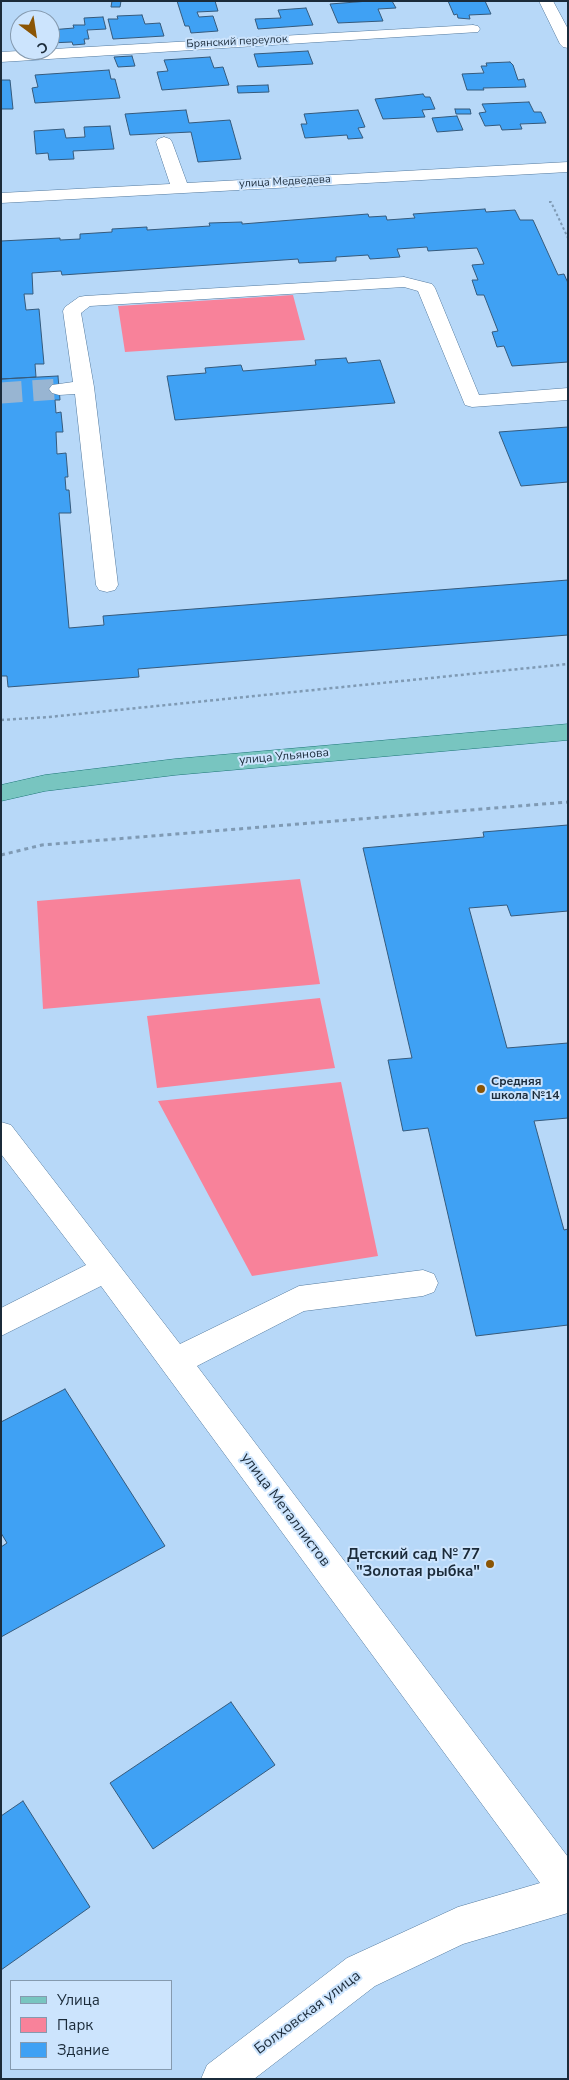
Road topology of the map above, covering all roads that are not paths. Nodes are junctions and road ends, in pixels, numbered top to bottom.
1 (546, 1) edge
2 (473, 29) dead end
3 (568, 44) edge
4 (1, 57) edge
5 (164, 142) dead end
6 (568, 167) edge
7 (180, 188) junction
8 (1, 198) edge
9 (84, 387) junction
10 (59, 389) tunnel mouth
11 (568, 394) edge
12 (107, 585) dead end
13 (568, 732) edge
14 (1, 793) edge
15 (1, 1133) edge
16 (106, 1269) junction
17 (423, 1283) dead end
18 (1, 1323) edge
19 (175, 1362) junction
20 (568, 1889) edge
21 (568, 1894) edge
22 (221, 2079) edge

1 - 3 street
2 - 4 street, Брянский переулок
5 - 7 street
6 - 7 street, улица Медведева
7 - 8 street, улица Медведева
9 - 10 street
9 - 11 street
9 - 12 street
13 - 14 main road, улица Ульянова
15 - 16 street, улица Металлистов
16 - 18 street
16 - 19 street, улица Металлистов
17 - 19 street
19 - 20 street, улица Металлистов
21 - 22 street, Болховская улица

